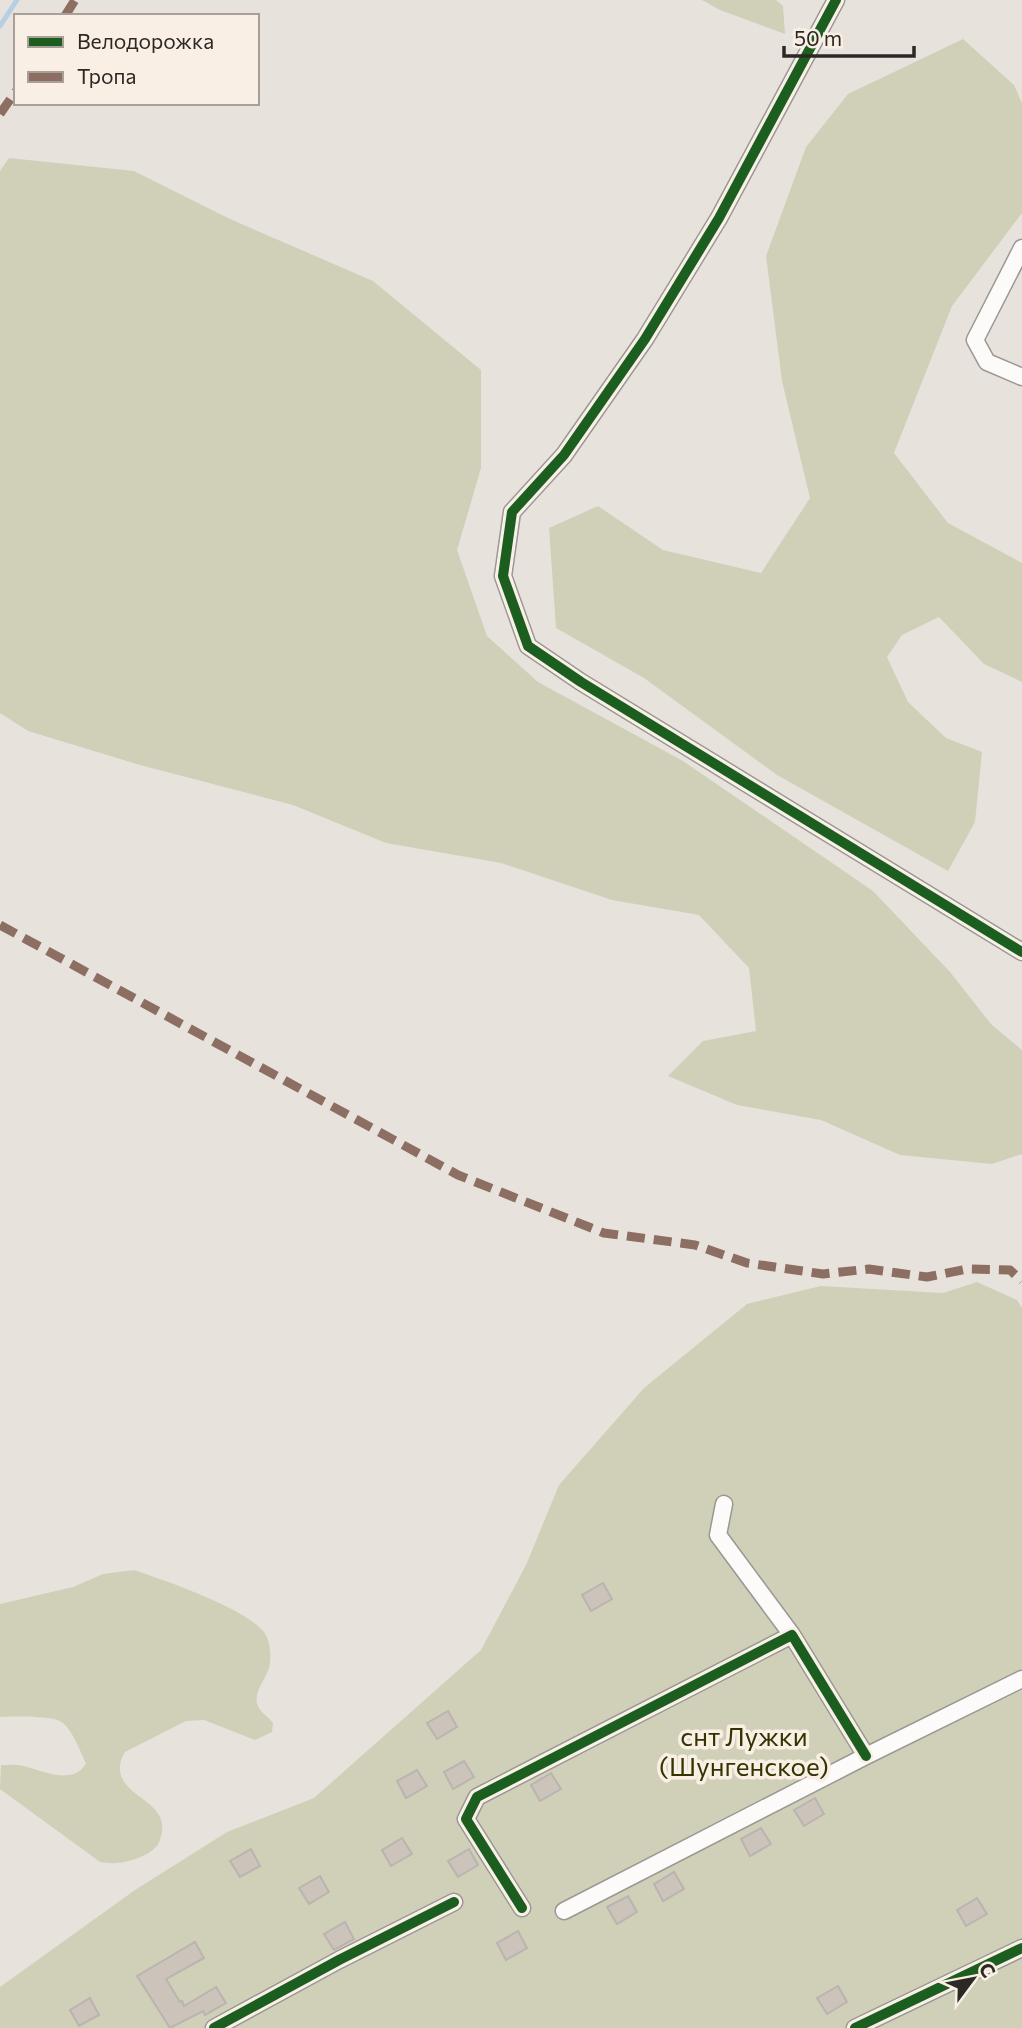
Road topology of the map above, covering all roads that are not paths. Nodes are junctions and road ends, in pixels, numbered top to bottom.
1 (836, 0) edge
2 (1022, 248) edge
3 (1022, 377) edge
4 (1022, 952) edge
5 (724, 1504) dead end
6 (792, 1635) junction
7 (1022, 1679) edge
8 (866, 1756) junction
9 (454, 1902) dead end
10 (522, 1908) dead end
11 (564, 1911) dead end
12 (1022, 1948) edge
13 (214, 2028) edge
14 (855, 2028) edge

1 - 4 street
2 - 3 street
5 - 6 street
6 - 8 street
6 - 10 street
7 - 8 street
8 - 11 street
9 - 13 street
12 - 14 street

